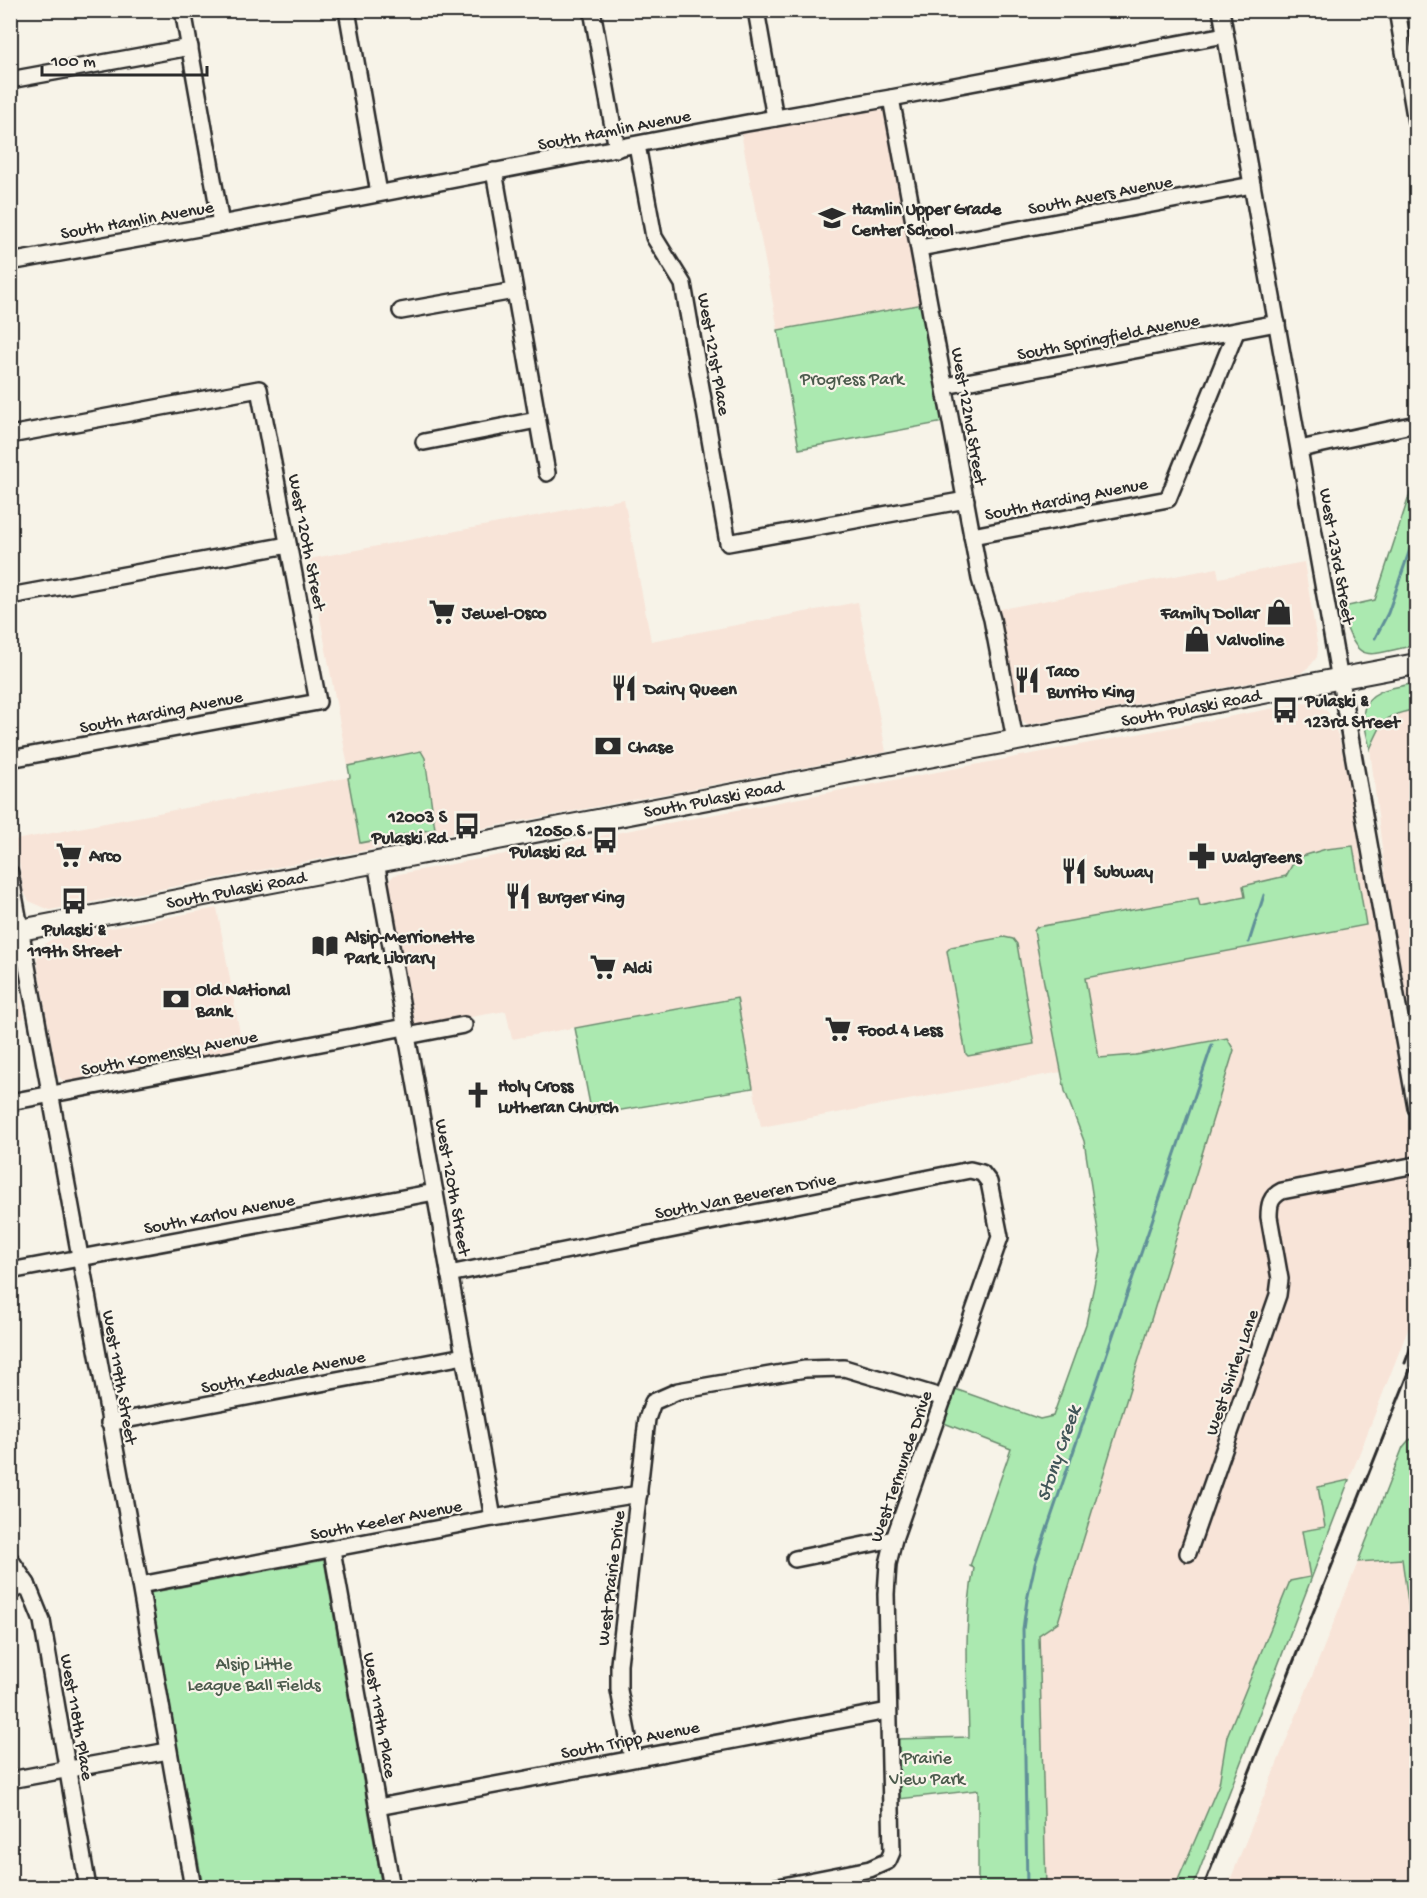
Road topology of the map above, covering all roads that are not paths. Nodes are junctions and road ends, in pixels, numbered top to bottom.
1 (183, 10) edge
2 (347, 10) edge
3 (592, 10) edge
4 (756, 10) edge
5 (1221, 10) edge
6 (1397, 10) edge
7 (1225, 35) junction
8 (190, 47) junction
9 (10, 80) edge
10 (891, 98) junction
11 (776, 118) junction
12 (1416, 122) edge
13 (637, 145) junction
14 (617, 149) junction
15 (494, 171) junction
16 (1252, 185) junction
17 (379, 193) junction
18 (221, 224) junction
19 (920, 248) junction
20 (10, 262) edge
21 (514, 291) junction
22 (401, 311) dead end
23 (1277, 323) junction
24 (1236, 332) junction
25 (945, 386) junction
26 (537, 420) junction
27 (1416, 424) edge
28 (10, 435) edge
29 (424, 442) dead end
30 (1300, 449) junction
31 (546, 473) dead end
32 (966, 500) junction
33 (972, 536) junction
34 (728, 543) joint
35 (288, 545) junction
36 (10, 596) edge
37 (1416, 664) edge
38 (1341, 678) junction
39 (318, 702) joint
40 (1015, 741) junction
41 (10, 759) edge
42 (376, 862) junction
43 (10, 873) edge
44 (16, 931) edge
45 (464, 1025) dead end
46 (406, 1031) junction
47 (52, 1094) junction
48 (10, 1102) edge
49 (1416, 1108) edge
50 (1416, 1165) edge
51 (435, 1192) junction
52 (1000, 1237) joint
53 (81, 1258) junction
54 (10, 1271) edge
55 (449, 1274) junction
56 (464, 1356) junction
57 (944, 1398) junction
58 (109, 1423) junction
59 (639, 1494) junction
60 (493, 1518) junction
61 (894, 1539) junction
62 (332, 1550) junction
63 (1188, 1553) dead end
64 (10, 1559) edge
65 (795, 1559) dead end
66 (27, 1584) junction
67 (140, 1585) junction
68 (10, 1592) edge
69 (888, 1711) junction
70 (168, 1751) junction
71 (632, 1758) junction
72 (68, 1770) junction
73 (10, 1780) edge
74 (378, 1807) junction
75 (88, 1887) edge
76 (193, 1887) edge
77 (393, 1887) edge
78 (773, 1887) edge

1 - 8 street
2 - 17 street
3 - 14 street
4 - 11 street
5 - 7 street, West 123rd Street
6 - 12 street
7 - 10 street, South Hamlin Avenue
7 - 16 street, West 123rd Street
8 - 9 street
8 - 18 street
10 - 11 street, South Hamlin Avenue
10 - 19 street, West 122nd Street
11 - 13 street, South Hamlin Avenue
13 - 14 street, South Hamlin Avenue
13 - 34 street, West 121st Place
14 - 15 street, South Hamlin Avenue
15 - 17 street, South Hamlin Avenue
15 - 21 street
16 - 19 street, South Avers Avenue
16 - 23 street, West 123rd Street
17 - 18 street, South Hamlin Avenue
18 - 20 street, South Hamlin Avenue
19 - 25 street, West 122nd Street
21 - 22 street
21 - 26 street
23 - 24 street, South Springfield Avenue
23 - 30 street, West 123rd Street
24 - 25 street, South Springfield Avenue
24 - 33 street, South Harding Avenue
25 - 32 street, West 122nd Street
26 - 29 street
26 - 31 street
27 - 30 street
28 - 35 street, West 120th Street
30 - 38 street, West 123rd Street
32 - 33 street, West 122nd Street
32 - 34 street, South Harding Avenue
33 - 40 street, West 122nd Street
35 - 36 street
35 - 39 street, West 120th Street
37 - 38 main road, South Pulaski Road
38 - 40 main road, South Pulaski Road
38 - 49 street, West 123rd Street
39 - 41 street, South Harding Avenue
40 - 42 main road, South Pulaski Road
42 - 44 main road, South Pulaski Road
42 - 46 street, West 120th Street
43 - 44 street, West 119th Street
44 - 47 street, West 119th Street
45 - 46 street, South Komensky Avenue
46 - 47 street, South Komensky Avenue
46 - 51 street, West 120th Street
47 - 48 street, South Komensky Avenue
47 - 53 street, West 119th Street
50 - 63 street, West Shirley Lane
51 - 53 street, South Karlov Avenue
51 - 55 street, West 120th Street
52 - 55 street, South Van Beveren Drive
52 - 57 street, West Termunde Drive
53 - 54 street, South Karlov Avenue
53 - 58 street, West 119th Street
55 - 56 street, West 120th Street
56 - 58 street, South Kedvale Avenue
56 - 60 street, West 120th Street
57 - 59 street, West Prairie Drive
57 - 61 street, West Termunde Drive
58 - 67 street, West 119th Street
59 - 60 street, South Keeler Avenue
59 - 71 street, West Prairie Drive
60 - 62 street, South Keeler Avenue
61 - 65 street
61 - 69 street, West Termunde Drive
62 - 67 street, South Keeler Avenue
62 - 74 street, West 119th Place
64 - 66 street, West 118th Place
66 - 68 street
66 - 72 street, West 118th Place
67 - 70 street, West 119th Street
69 - 71 street, South Tripp Avenue
69 - 78 street, West Termunde Drive
70 - 72 street
70 - 76 street, West 119th Street
71 - 74 street, South Tripp Avenue
72 - 73 street
72 - 75 street, West 118th Place
74 - 77 street, West 119th Place

